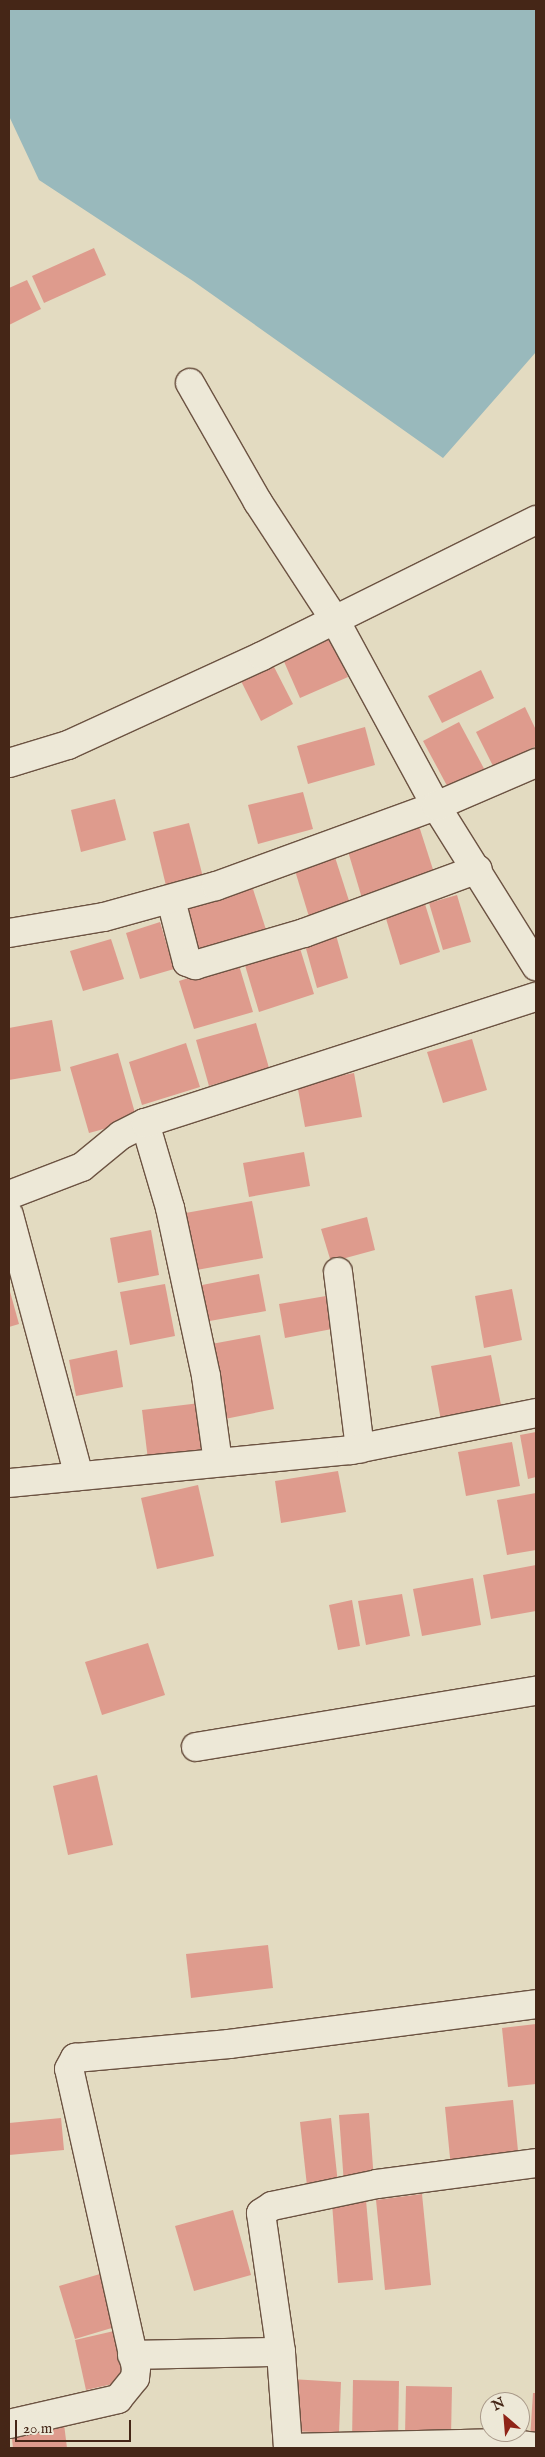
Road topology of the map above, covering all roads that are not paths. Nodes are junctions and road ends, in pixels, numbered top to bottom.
1 (190, 383) dead end
2 (536, 520) edge
3 (335, 620) junction
4 (9, 763) edge
5 (536, 763) edge
6 (436, 806) junction
7 (478, 870) junction
8 (171, 900) junction
9 (9, 933) edge
10 (536, 966) edge
11 (536, 997) edge
12 (145, 1123) junction
13 (9, 1195) edge
14 (9, 1215) edge
15 (338, 1272) dead end
16 (536, 1413) edge
17 (360, 1449) junction
18 (218, 1462) junction
19 (79, 1476) junction
20 (9, 1483) edge
21 (536, 1691) edge
22 (196, 1747) dead end
23 (536, 2004) edge
24 (536, 2163) edge
25 (281, 2352) junction
26 (132, 2355) junction
27 (9, 2424) edge
28 (536, 2447) edge
29 (288, 2448) edge

1 - 3 street
2 - 3 street
3 - 4 street
3 - 6 street
5 - 6 street
6 - 7 street
6 - 8 street
7 - 8 street
7 - 10 street
8 - 9 street
11 - 12 street
12 - 13 street
12 - 18 street
14 - 19 street
15 - 17 street
16 - 17 street
17 - 18 street
18 - 19 street
19 - 20 street
21 - 22 street
23 - 26 street
24 - 25 street
25 - 26 street
25 - 29 street
26 - 27 street
28 - 29 street

